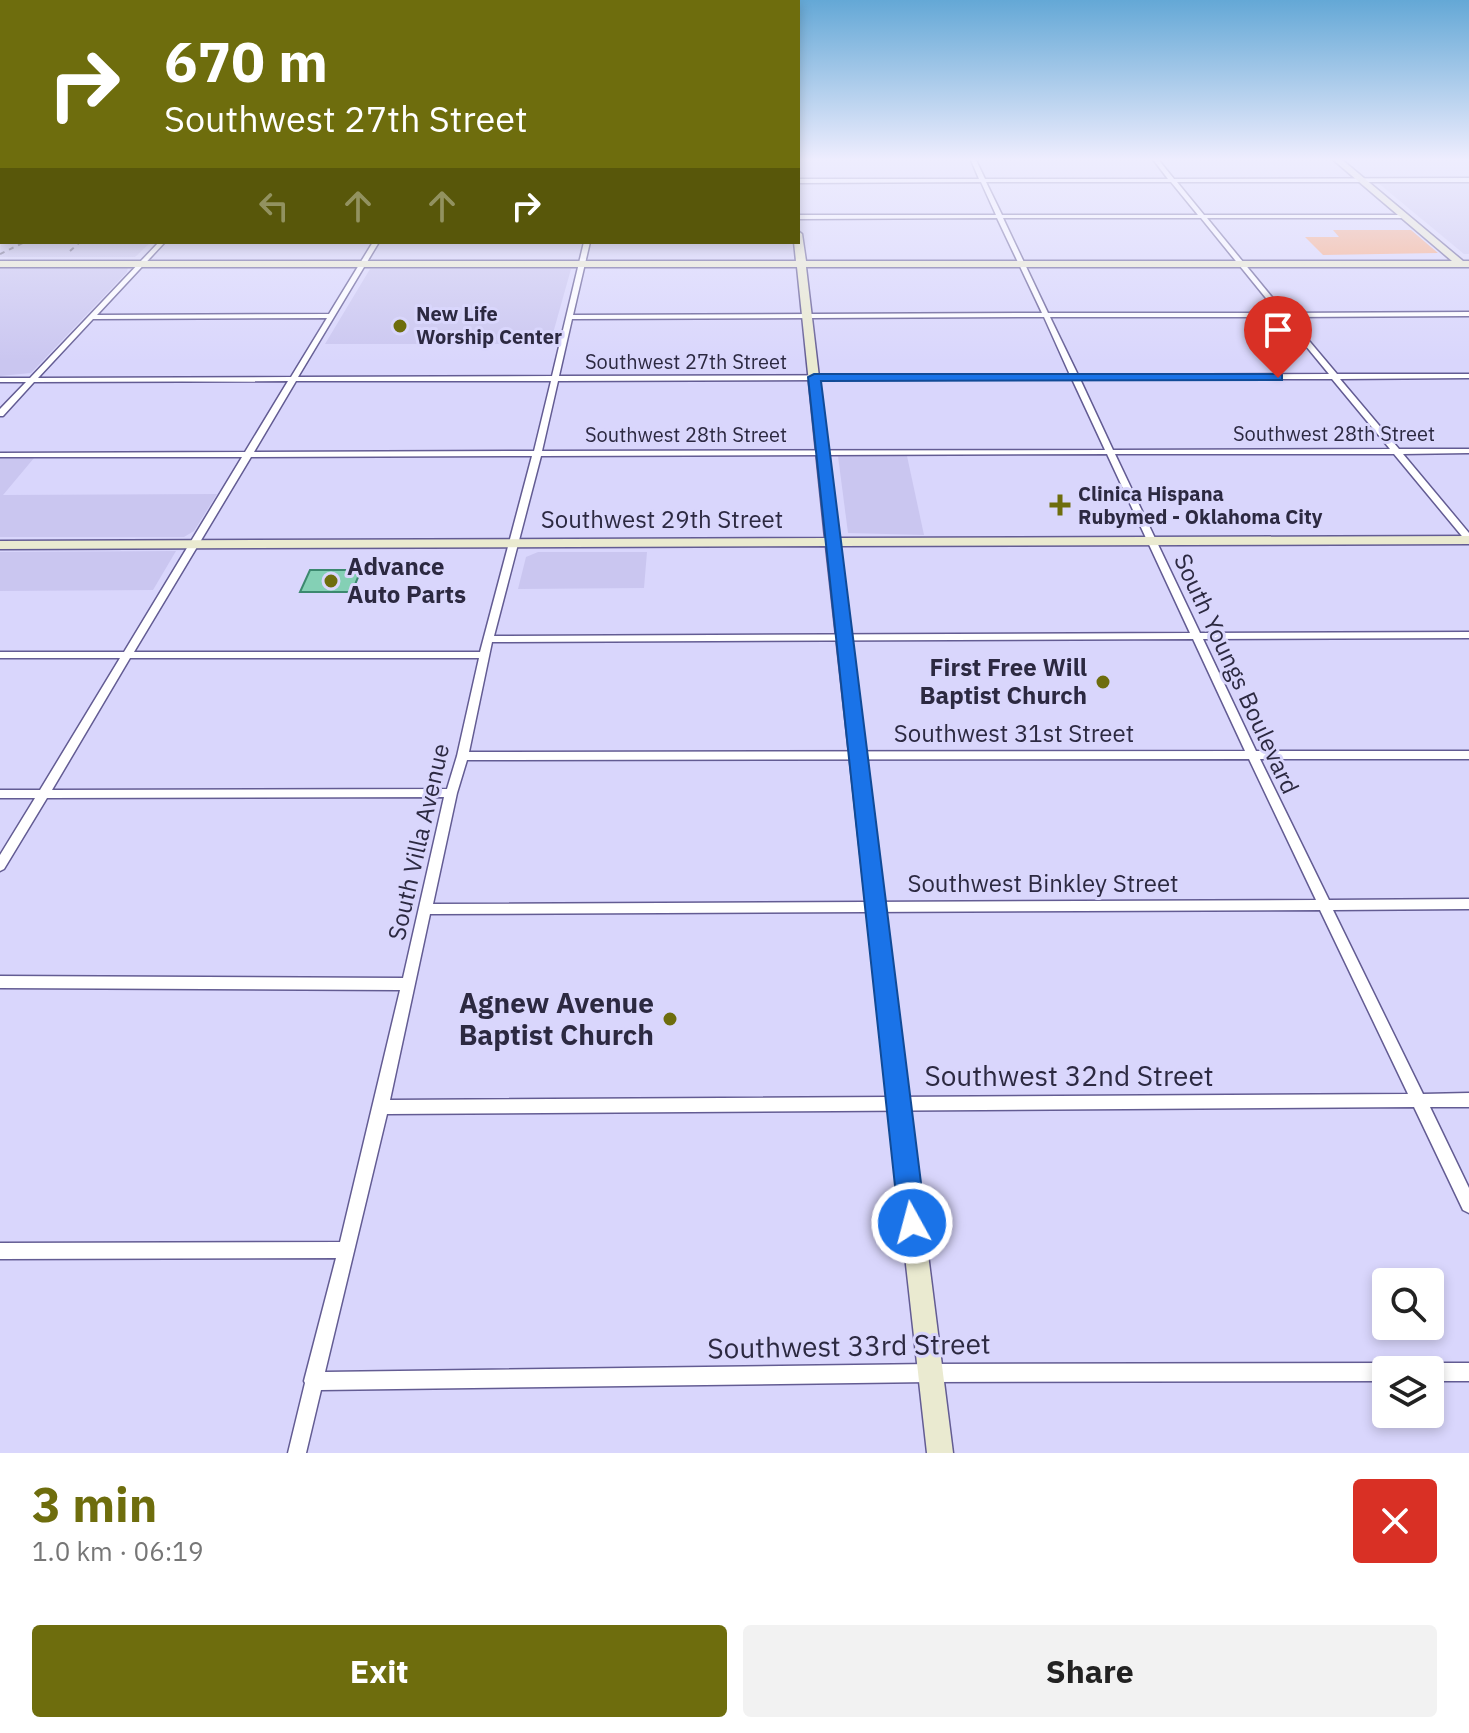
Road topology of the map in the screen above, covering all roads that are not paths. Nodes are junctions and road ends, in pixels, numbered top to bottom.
1 (1003, 226) edge
2 (1209, 226) edge
3 (1417, 226) edge
4 (160, 244) edge
5 (375, 244) edge
6 (587, 244) edge
7 (799, 244) edge
8 (1238, 261) junction
9 (583, 262) junction
10 (801, 262) junction
11 (1021, 262) junction
12 (363, 263) junction
13 (1464, 263) edge
14 (0, 264) edge
15 (141, 264) junction
16 (1469, 314) edge
17 (807, 315) junction
18 (1046, 315) junction
19 (1285, 315) junction
20 (330, 316) junction
21 (92, 317) junction
22 (569, 317) junction
23 (1469, 376) edge
24 (814, 377) junction
25 (1335, 377) junction
26 (293, 378) junction
27 (554, 378) junction
28 (1076, 379) junction
29 (0, 380) edge
30 (32, 380) junction
31 (0, 414) edge
32 (1469, 451) edge
33 (822, 452) junction
34 (1109, 452) junction
35 (1397, 452) junction
36 (246, 454) junction
37 (537, 454) junction
38 (0, 455) edge
39 (1469, 540) edge
40 (1151, 541) junction
41 (831, 542) junction
42 (513, 543) junction
43 (192, 544) junction
44 (0, 545) edge
45 (1469, 635) edge
46 (1197, 637) junction
47 (844, 638) junction
48 (488, 639) junction
49 (128, 654) junction
50 (0, 655) edge
51 (484, 655) junction
52 (1469, 755) edge
53 (463, 756) junction
54 (857, 756) junction
55 (1253, 756) junction
56 (451, 793) junction
57 (0, 794) edge
58 (44, 794) junction
59 (0, 866) edge
60 (1469, 904) edge
61 (875, 905) junction
62 (1325, 907) junction
63 (425, 909) junction
64 (0, 982) edge
65 (409, 984) junction
66 (1418, 1100) junction
67 (1469, 1100) edge
68 (898, 1102) junction
69 (381, 1107) junction
70 (1469, 1205) edge
71 (345, 1250) junction
72 (0, 1251) edge
73 (1372, 1372) edge
74 (1444, 1372) edge
75 (1469, 1372) edge
76 (930, 1373) junction
77 (313, 1381) junction
78 (297, 1453) edge
79 (940, 1453) edge

1 - 11 street, South Youngs Boulevard
2 - 8 street
3 - 13 street
4 - 15 street
5 - 12 street
6 - 9 street, South Villa Avenue
7 - 10 street
8 - 11 street
8 - 13 street
8 - 19 street
9 - 10 street
9 - 12 street
9 - 22 street, South Villa Avenue
10 - 11 street
10 - 17 street
11 - 18 street, South Youngs Boulevard
12 - 15 street
12 - 20 street
14 - 15 street
15 - 21 street
16 - 19 street
17 - 18 street
17 - 22 street
17 - 24 street
18 - 19 street
18 - 28 street, South Youngs Boulevard
19 - 25 street
20 - 21 street
20 - 26 street
21 - 30 street
22 - 27 street, South Villa Avenue
23 - 25 street, Southwest 27th Street
24 - 27 street, Southwest 27th Street
24 - 28 street, Southwest 27th Street
24 - 33 street
25 - 28 street, Southwest 27th Street
25 - 35 street
26 - 27 street, Southwest 27th Street
26 - 30 street, Southwest 27th Street
26 - 36 street
27 - 37 street, South Villa Avenue
28 - 34 street, South Youngs Boulevard
29 - 30 street, Southwest 27th Street
30 - 31 street
32 - 35 street, Southwest 28th Street
33 - 34 street, Southwest 28th Street
33 - 37 street, Southwest 28th Street
33 - 41 street
34 - 35 street, Southwest 28th Street
34 - 40 street, South Youngs Boulevard
35 - 39 street
36 - 37 street, Southwest 28th Street
36 - 38 street, Southwest 28th Street
36 - 43 street
37 - 42 street, South Villa Avenue
39 - 40 street, Southwest 29th Street
40 - 41 street, Southwest 29th Street
40 - 46 street, South Youngs Boulevard
41 - 42 street, Southwest 29th Street
41 - 47 street
42 - 43 street, Southwest 29th Street
42 - 48 street, South Villa Avenue
43 - 44 street, Southwest 29th Street
43 - 49 street
45 - 46 street
46 - 47 street
46 - 55 street, South Youngs Boulevard
47 - 48 street
47 - 54 street
48 - 51 street, South Villa Avenue
49 - 50 street
49 - 51 street
49 - 58 street
51 - 53 street, South Villa Avenue
52 - 55 street, Southwest 31st Street
53 - 54 street, Southwest 31st Street
53 - 56 street, South Villa Avenue
54 - 55 street, Southwest 31st Street
54 - 61 street
55 - 62 street, South Youngs Boulevard
56 - 58 street
56 - 63 street, South Villa Avenue
57 - 58 street
58 - 59 street
60 - 62 street, Southwest Binkley Street
61 - 62 street, Southwest Binkley Street
61 - 63 street, Southwest Binkley Street
61 - 68 street
62 - 66 street, South Youngs Boulevard
63 - 65 street, South Villa Avenue
64 - 65 street
65 - 69 street, South Villa Avenue
66 - 67 street, Southwest 32nd Street
66 - 68 street, Southwest 32nd Street
66 - 70 street, South Youngs Boulevard
68 - 69 street, Southwest 32nd Street
68 - 76 street
69 - 71 street, South Villa Avenue
71 - 72 street
71 - 77 street, South Villa Avenue
73 - 76 street, Southwest 33rd Street
74 - 75 street
76 - 77 street, Southwest 33rd Street
76 - 79 street
77 - 78 street, South Villa Avenue

